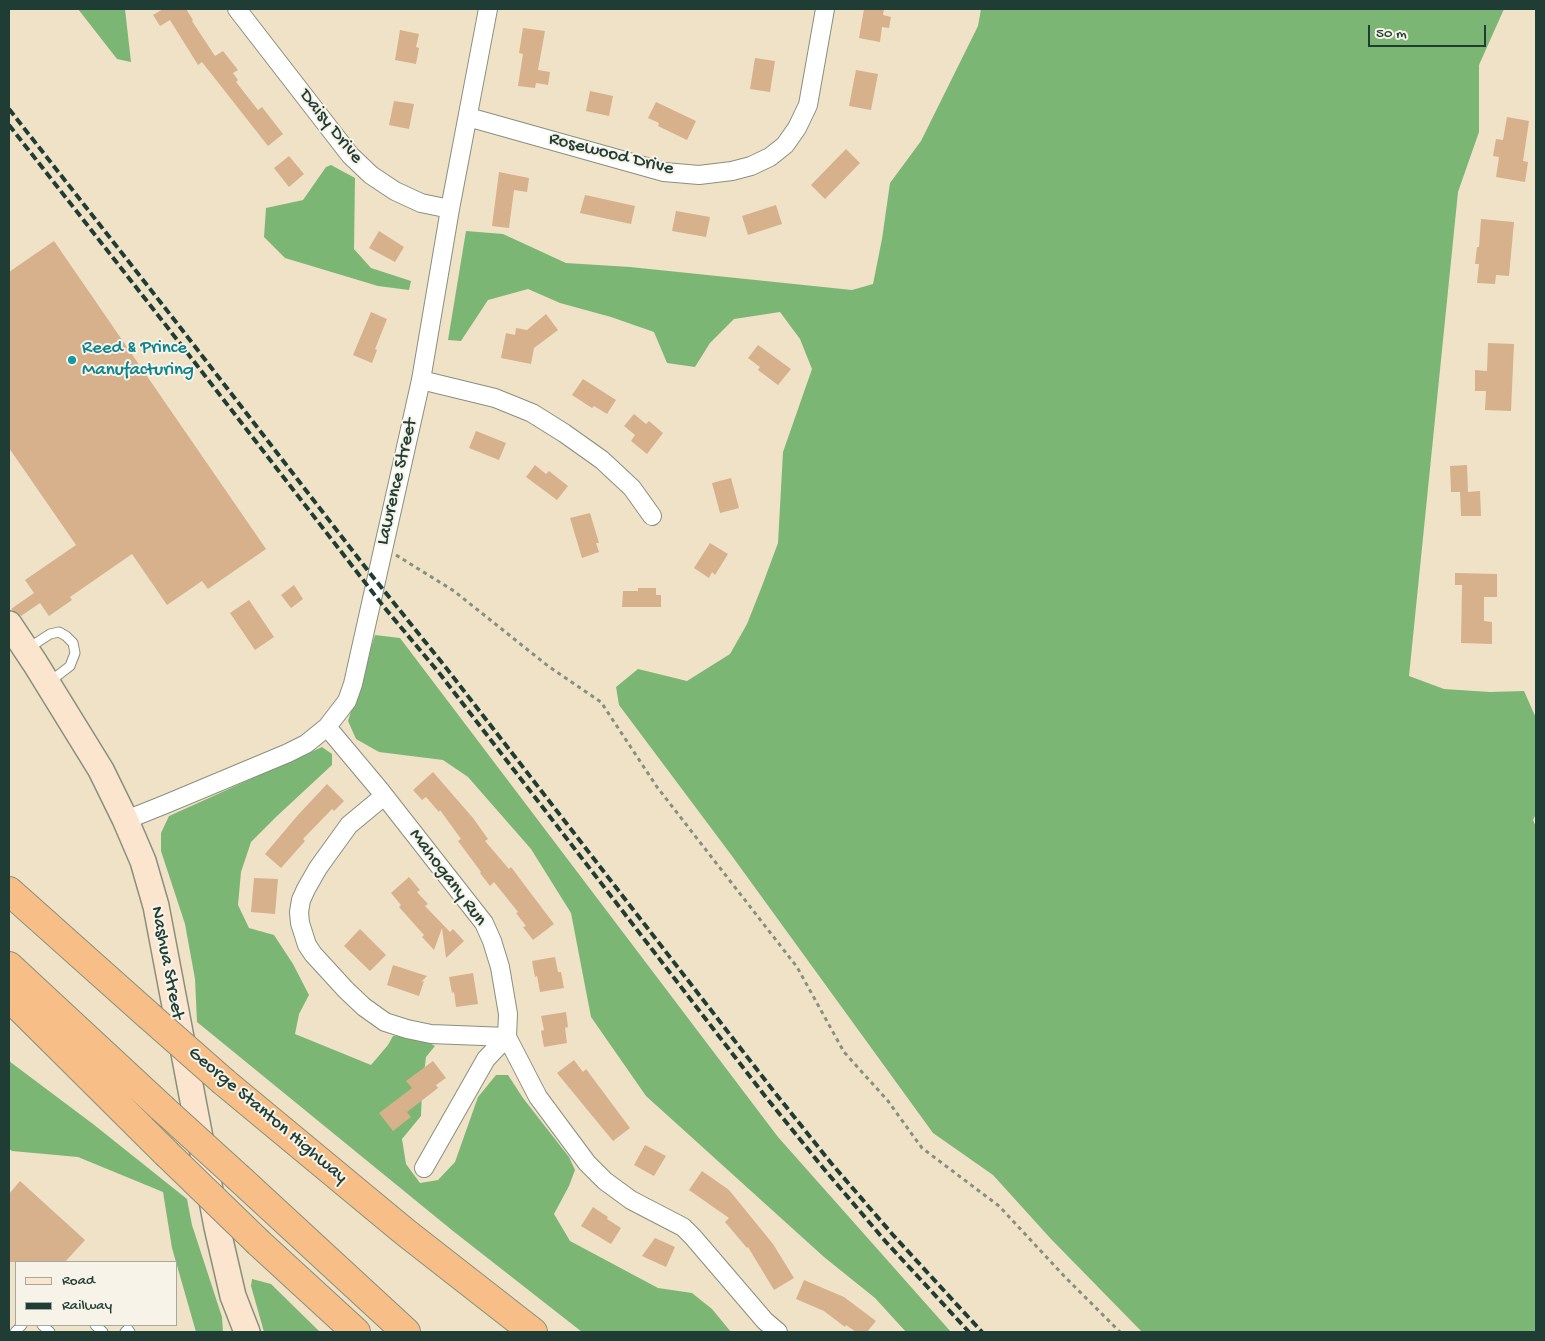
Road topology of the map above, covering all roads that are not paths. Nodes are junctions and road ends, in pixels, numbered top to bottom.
1 (237, 9) edge
2 (488, 9) edge
3 (825, 9) edge
4 (468, 117) junction
5 (450, 209) junction
6 (421, 380) junction
7 (652, 516) dead end
8 (9, 624) edge
9 (26, 650) junction
10 (48, 683) junction
11 (327, 727) junction
12 (384, 796) junction
13 (125, 818) junction
14 (9, 891) edge
15 (9, 966) edge
16 (9, 997) edge
17 (507, 1037) junction
18 (424, 1168) dead end
19 (527, 1328) edge
20 (124, 1332) edge
21 (130, 1332) edge
22 (246, 1332) edge
23 (356, 1332) edge
24 (406, 1332) edge
25 (778, 1332) edge

1 - 5 street, Daisy Drive
2 - 4 street, Lawrence Street
3 - 4 street, Rosewood Drive
4 - 5 street, Lawrence Street
5 - 6 street, Lawrence Street
6 - 7 street
6 - 11 street, Lawrence Street
8 - 9 main road, Nashua Street
9 - 10 main road, Nashua Street
9 - 10 lane
10 - 13 main road, Nashua Street
11 - 12 street, Mahogany Run
11 - 13 street, Lawrence Street
12 - 17 street, Mahogany Run
12 - 17 street
13 - 22 main road, Nashua Street
14 - 19 highway, George Stanton Highway, bridge
15 - 24 highway, bridge
16 - 23 highway, bridge
17 - 18 street
17 - 25 street, Mahogany Run
20 - 21 lane

